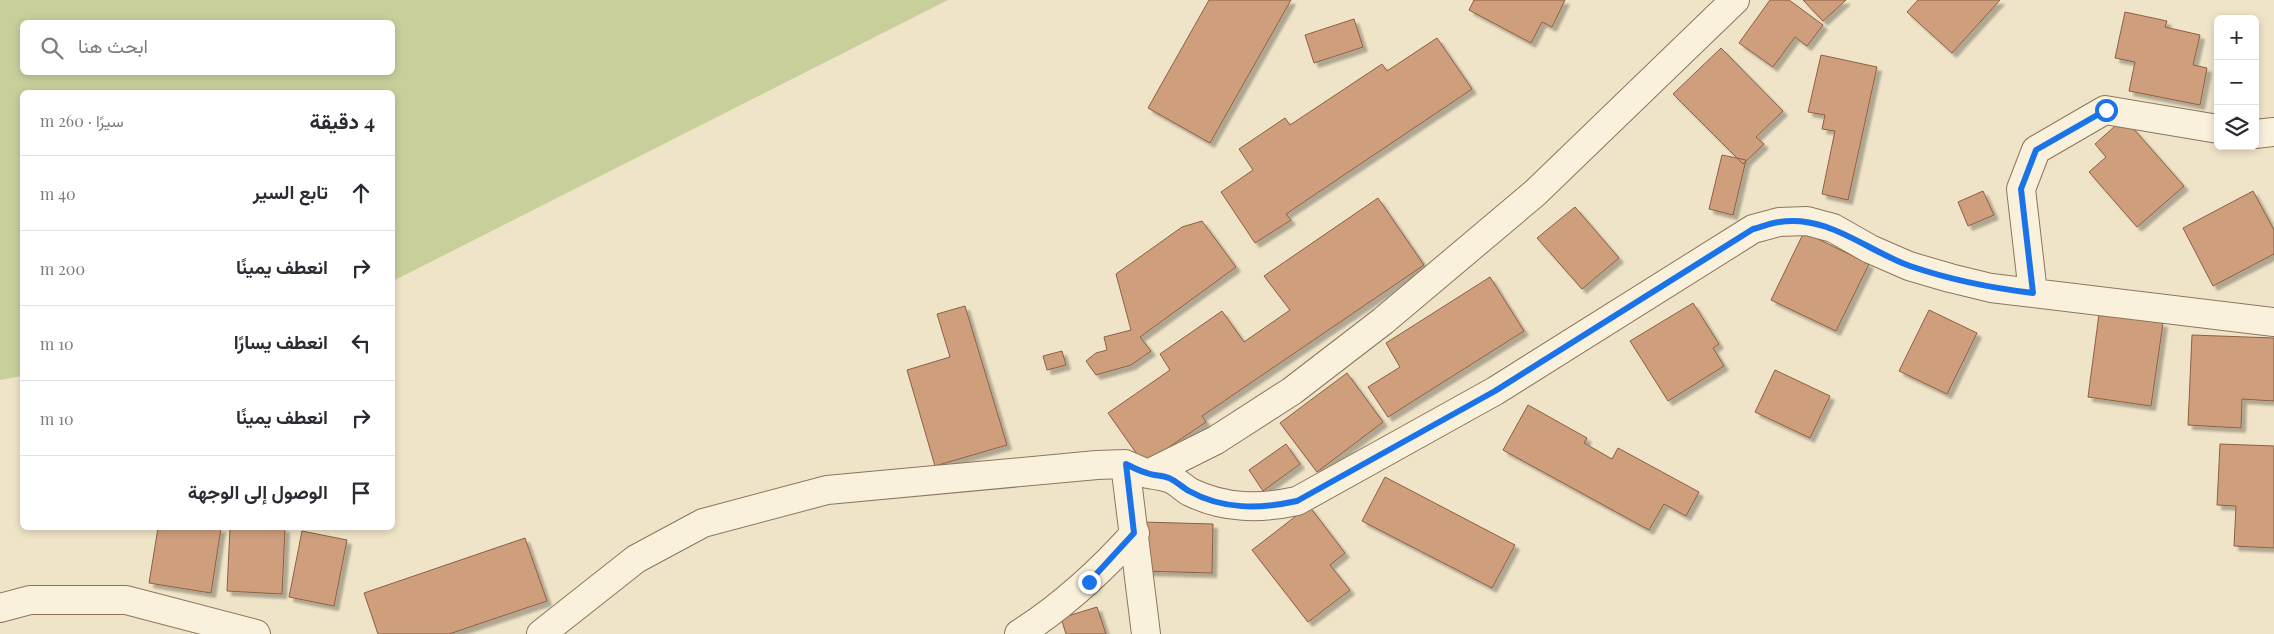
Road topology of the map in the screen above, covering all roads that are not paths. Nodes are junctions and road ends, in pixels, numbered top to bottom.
1 (1735, 0) edge
2 (2214, 128) edge
3 (2274, 132) edge
4 (2259, 134) edge
5 (2033, 293) junction
6 (2274, 322) edge
7 (1137, 469) junction
8 (1134, 533) junction
9 (0, 608) edge
10 (256, 634) edge
11 (542, 634) edge
12 (1019, 634) edge
13 (1146, 634) edge

1 - 7 street
2 - 5 street
3 - 4 street
5 - 6 street
5 - 7 street
7 - 8 street
7 - 11 street
8 - 12 street
8 - 13 street
9 - 10 street

